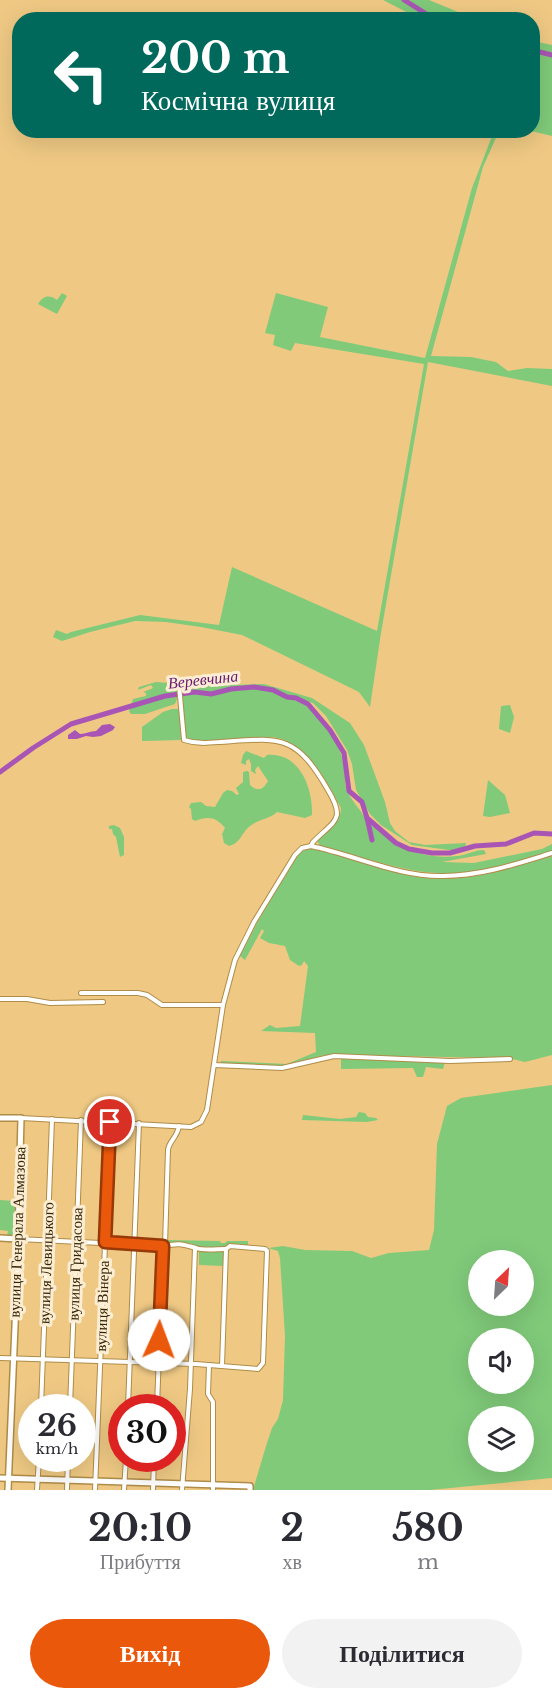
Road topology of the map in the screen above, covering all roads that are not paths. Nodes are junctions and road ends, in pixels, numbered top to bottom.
1 (179, 688) dead end
2 (311, 846) junction
3 (552, 853) edge
4 (81, 993) dead end
5 (0, 999) edge
6 (103, 1002) dead end
7 (223, 1005) junction
8 (510, 1059) dead end
9 (214, 1065) junction
10 (0, 1118) edge
11 (21, 1118) junction
12 (52, 1119) junction
13 (81, 1120) junction
14 (110, 1122) junction
15 (139, 1124) junction
16 (179, 1126) junction
17 (0, 1238) edge
18 (18, 1239) junction
19 (47, 1241) junction
20 (76, 1241) junction
21 (105, 1242) junction
22 (133, 1244) junction
23 (164, 1245) junction
24 (195, 1248) junction
25 (226, 1248) junction
26 (0, 1358) edge
27 (12, 1359) junction
28 (42, 1360) junction
29 (72, 1361) junction
30 (100, 1361) junction
31 (130, 1362) junction
32 (159, 1363) junction
33 (191, 1365) junction
34 (209, 1365) junction
35 (222, 1366) junction
36 (41, 1394) edge
37 (71, 1394) edge
38 (129, 1394) edge
39 (158, 1394) edge
40 (38, 1472) edge
41 (67, 1472) edge
42 (125, 1472) edge
43 (153, 1472) edge
44 (0, 1478) edge
45 (9, 1478) junction
46 (38, 1479) junction
47 (67, 1480) junction
48 (96, 1481) junction
49 (125, 1482) junction
50 (153, 1483) junction
51 (182, 1487) edge
52 (213, 1488) edge
53 (250, 1488) edge
54 (8, 1490) edge
55 (37, 1490) edge
56 (67, 1490) edge
57 (95, 1490) edge
58 (124, 1490) edge
59 (153, 1490) edge

1 - 2 street
2 - 3 street
2 - 7 street
4 - 7 street
5 - 6 street
7 - 9 street
8 - 9 street
9 - 16 street
10 - 11 street
11 - 12 street
11 - 18 street, вулиця Генерала Алмазова
12 - 13 street
12 - 19 street, вулиця Левицького
13 - 14 street
13 - 20 street, вулиця Гридасова
14 - 15 street
14 - 21 street, вулиця Вінера
15 - 16 street
15 - 22 street
16 - 23 street
17 - 18 street
18 - 19 street
18 - 27 street, вулиця Генерала Алмазова
19 - 20 street
19 - 28 street, вулиця Левицького
20 - 21 street
20 - 29 street, вулиця Гридасова
21 - 22 street
21 - 30 street, вулиця Вінера
22 - 23 street
22 - 31 street
23 - 24 street
23 - 32 street
24 - 25 street
24 - 33 street
25 - 35 street
25 - 35 street
26 - 27 street
27 - 28 street
27 - 45 street, вулиця Генерала Алмазова
28 - 29 street
28 - 36 street, вулиця Левицького
29 - 30 street
29 - 37 street, вулиця Гридасова
30 - 31 street
30 - 48 street, вулиця Вінера
31 - 32 street
31 - 38 street
32 - 33 street
32 - 39 street
33 - 34 street
33 - 51 street
34 - 35 street
34 - 52 street
40 - 46 street
41 - 47 street
42 - 49 street
43 - 50 street
44 - 45 street
45 - 46 street
45 - 54 street, вулиця Генерала Алмазова
46 - 47 street
46 - 55 street
47 - 48 street
47 - 56 street
48 - 49 street
48 - 57 street, вулиця Вінера
49 - 50 street
49 - 58 street
50 - 51 street
50 - 59 street
51 - 52 street
52 - 53 street

